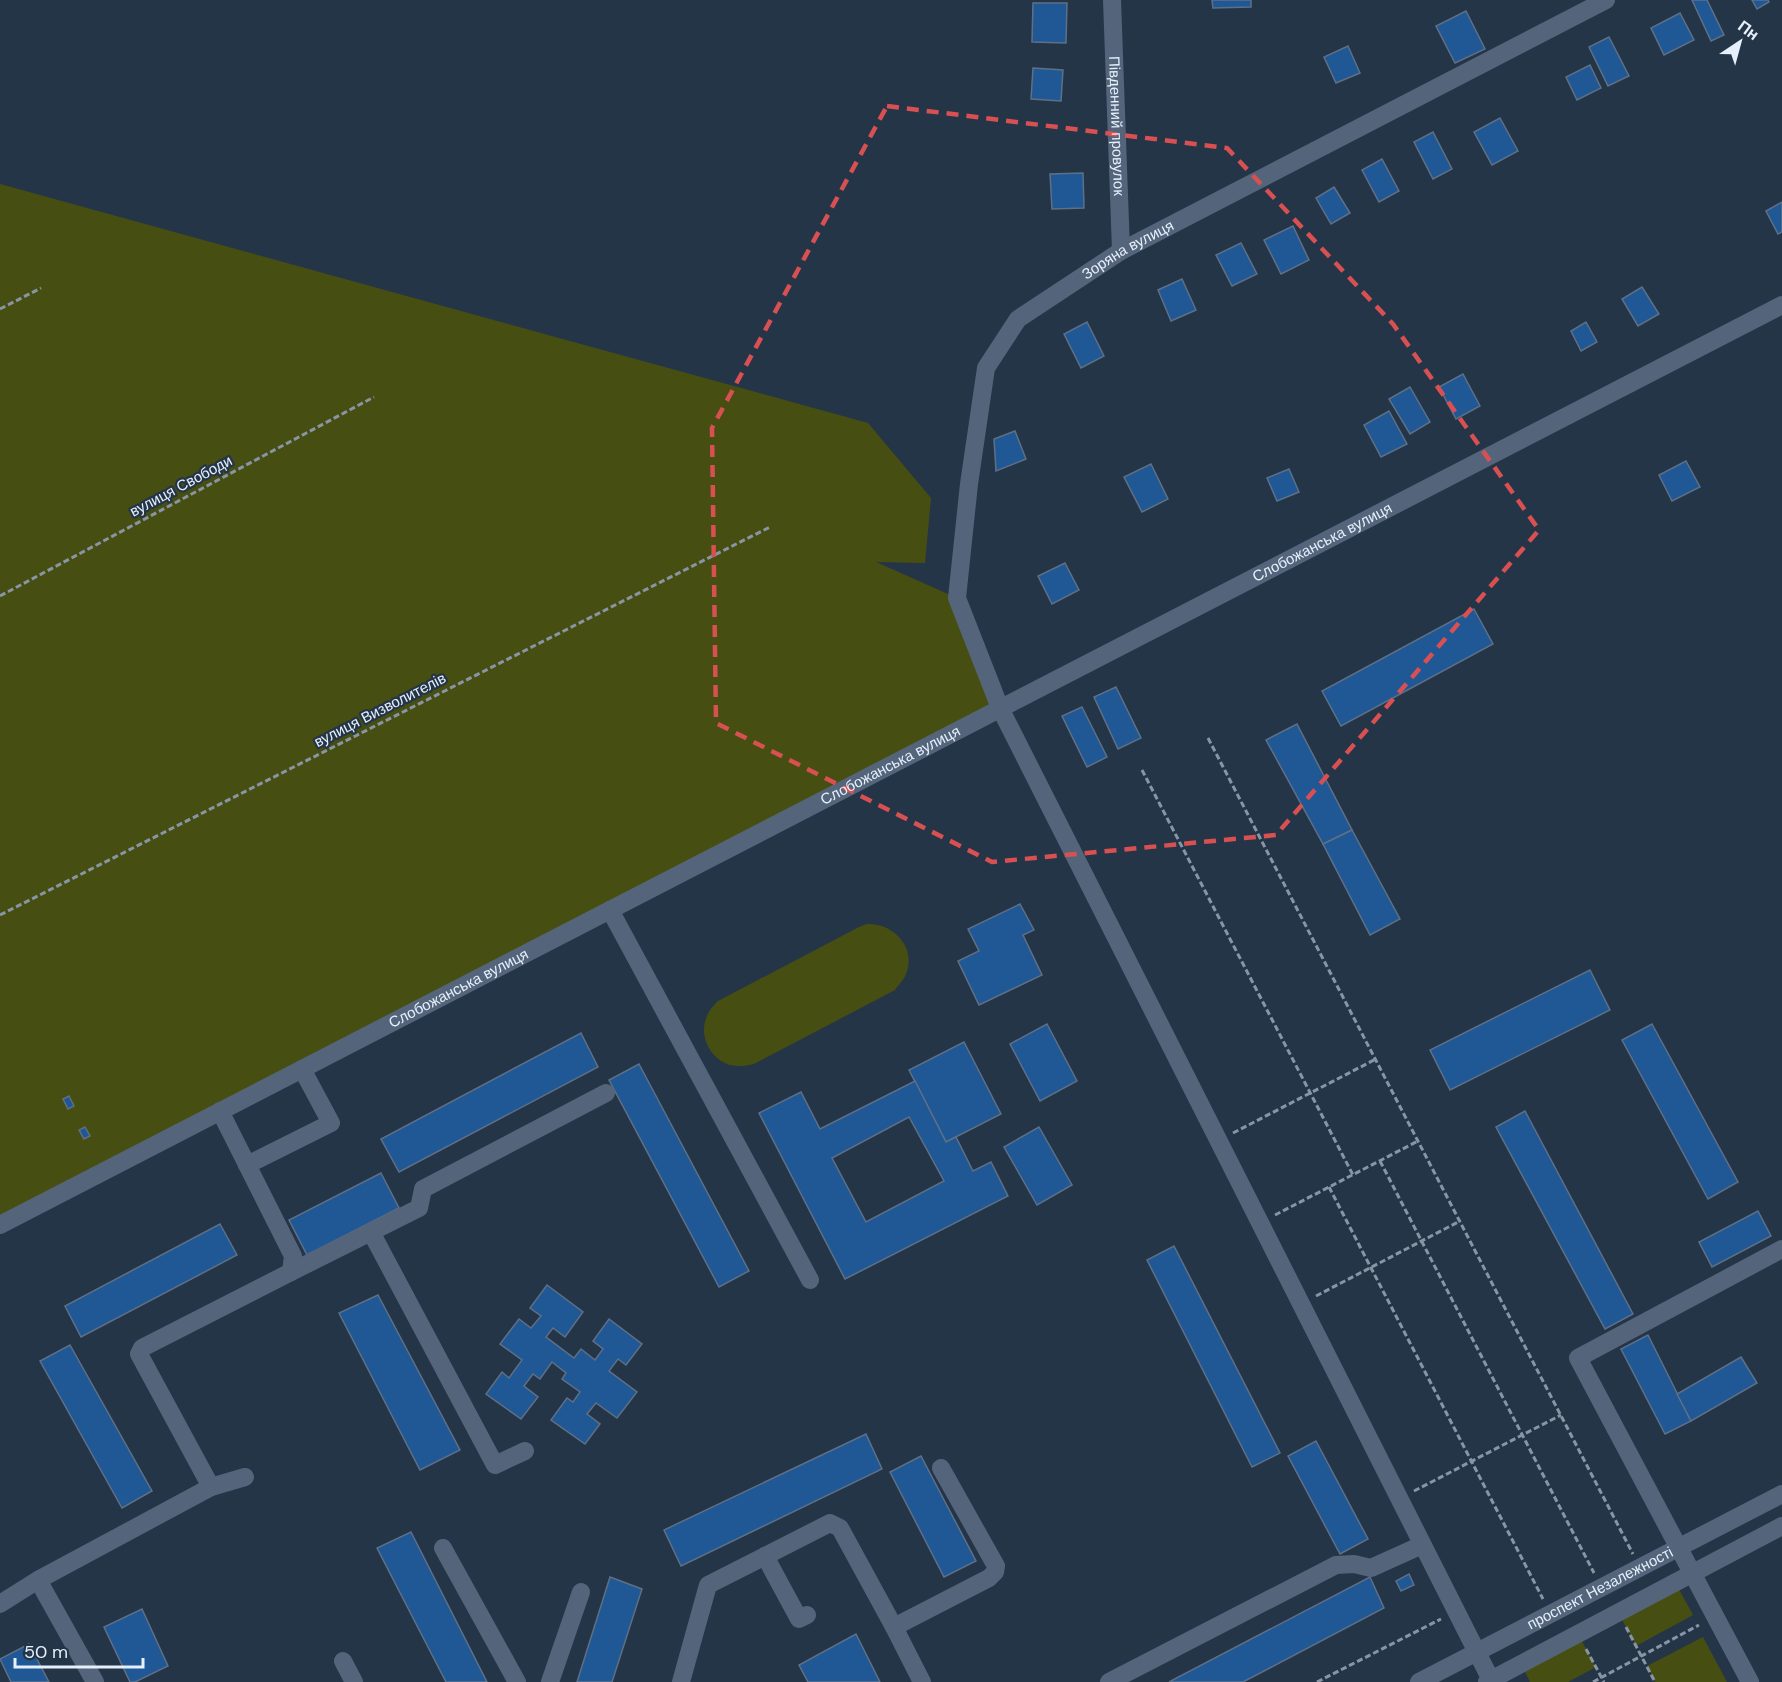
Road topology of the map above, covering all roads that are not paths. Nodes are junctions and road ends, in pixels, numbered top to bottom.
1 (1112, 0) edge
2 (1606, 0) edge
3 (1121, 251) junction
4 (1782, 305) edge
5 (1000, 708) junction
6 (610, 910) junction
7 (302, 1069) junction
8 (606, 1093) dead end
9 (220, 1111) junction
10 (247, 1166) junction
11 (0, 1225) edge
12 (371, 1232) junction
13 (1782, 1249) edge
14 (291, 1272) junction
15 (810, 1280) dead end
16 (525, 1451) dead end
17 (941, 1468) dead end
18 (245, 1477) dead end
19 (211, 1488) junction
20 (1782, 1494) edge
21 (1782, 1526) edge
22 (1422, 1545) junction
23 (443, 1548) dead end
24 (1678, 1548) junction
25 (765, 1556) junction
26 (1692, 1574) junction
27 (38, 1580) junction
28 (581, 1592) dead end
29 (0, 1604) edge
30 (807, 1615) dead end
31 (894, 1627) junction
32 (1477, 1652) junction
33 (343, 1661) dead end
34 (1514, 1676) edge
35 (1489, 1681) edge
36 (94, 1682) edge
37 (354, 1682) edge
38 (517, 1682) edge
39 (550, 1682) edge
40 (681, 1682) edge
41 (922, 1682) edge
42 (1109, 1682) edge
43 (1419, 1682) edge
44 (1750, 1682) edge

1 - 3 street, Південний провулок
2 - 3 street, Зоряна вулиця
3 - 5 street, Зоряна вулиця
4 - 5 street, Слобожанська вулиця
5 - 6 street, Слобожанська вулиця
5 - 22 street, Зоряна вулиця
6 - 7 street, Слобожанська вулиця
6 - 15 street
7 - 9 street, Слобожанська вулиця
7 - 10 street
8 - 12 street
9 - 10 street
9 - 11 street, Слобожанська вулиця
10 - 14 street
12 - 14 street
12 - 16 street
13 - 24 street
14 - 19 street
17 - 31 street
18 - 19 street
19 - 27 street
20 - 24 street, проспект Незалежності
21 - 26 street, проспект Незалежності
22 - 32 street, Зоряна вулиця
22 - 42 street
23 - 38 street
24 - 26 street
24 - 32 street, проспект Незалежності
25 - 30 street
25 - 31 street
25 - 40 street
26 - 34 street, проспект Незалежності
26 - 44 street
27 - 29 street
27 - 36 street
28 - 39 street
31 - 41 street
32 - 35 street, Зоряна вулиця
32 - 43 street, проспект Незалежності
33 - 37 street
34 - 35 street, проспект Незалежності

